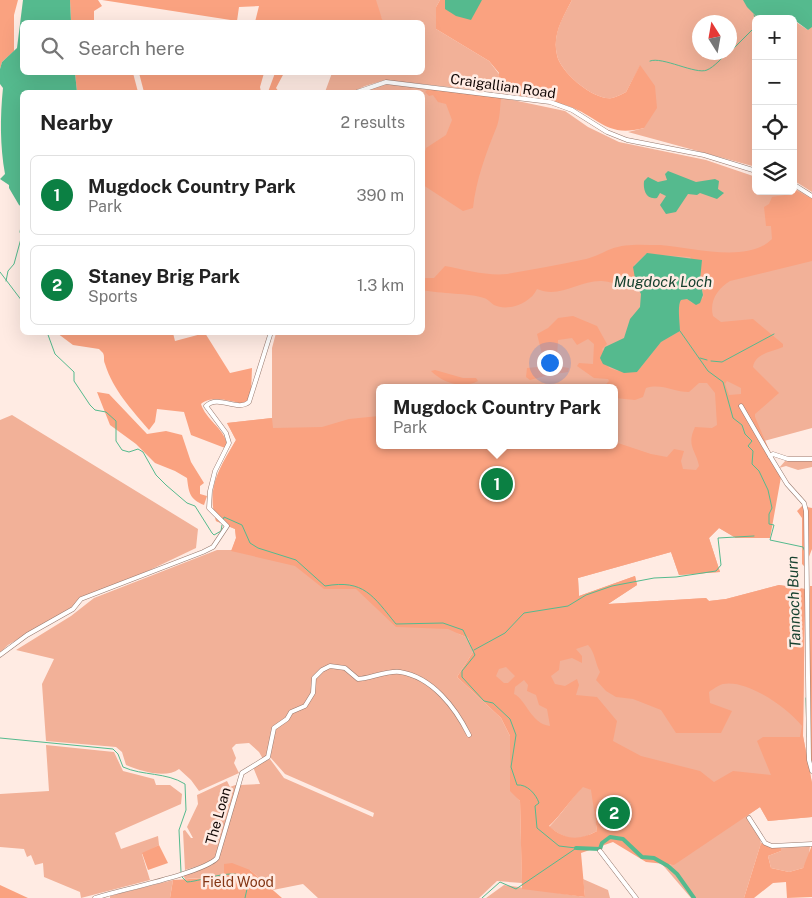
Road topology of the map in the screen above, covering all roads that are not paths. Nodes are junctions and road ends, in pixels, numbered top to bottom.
1 (363, 90) edge
2 (752, 170) edge
3 (797, 187) edge
4 (812, 196) edge
5 (269, 335) edge
6 (741, 406) dead end
7 (770, 456) junction
8 (812, 459) edge
9 (0, 655) edge
10 (469, 734) dead end
11 (812, 771) edge
12 (749, 818) dead end
13 (812, 844) edge
14 (600, 851) dead end
15 (95, 898) edge
16 (636, 898) edge

1 - 2 street, Craigallian Road
3 - 4 street
5 - 9 street
6 - 7 street
7 - 8 street
7 - 11 street
10 - 15 street, The Loan
12 - 13 street
14 - 16 street

